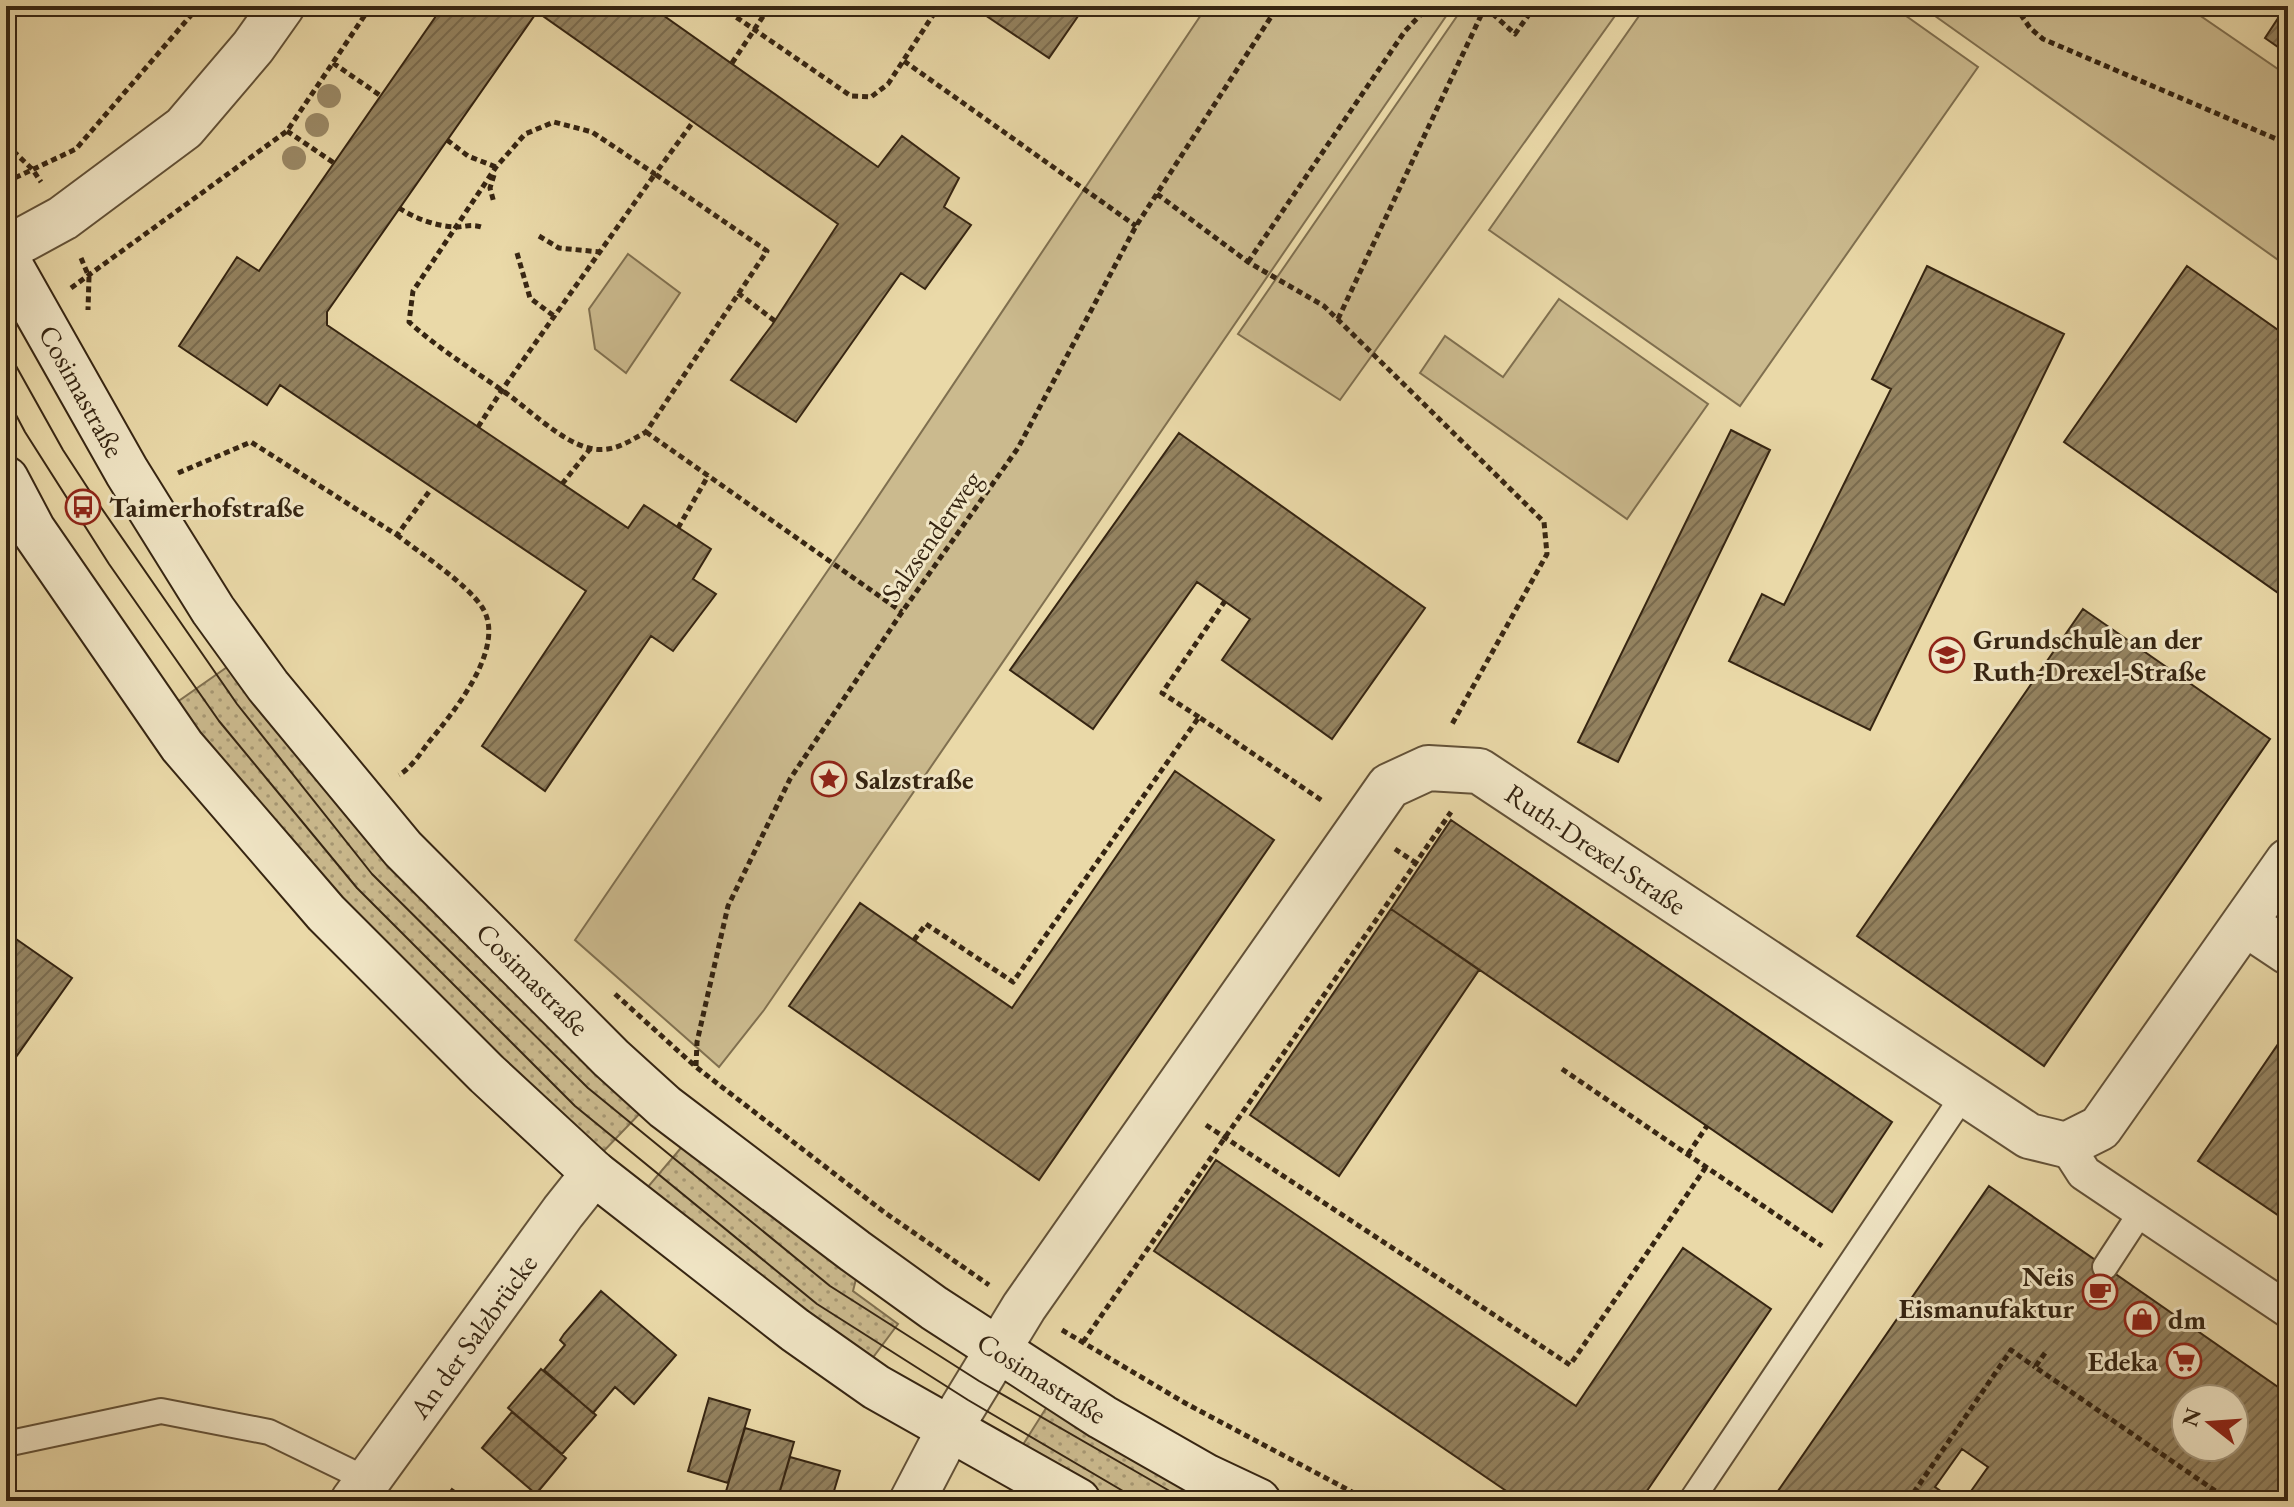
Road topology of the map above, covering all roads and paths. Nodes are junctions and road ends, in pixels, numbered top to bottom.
1 (199, 6) edge
2 (282, 6) edge
3 (371, 6) edge
4 (720, 6) edge
5 (770, 6) edge
6 (939, 6) edge
7 (1278, 6) edge
8 (1429, 6) edge
9 (1484, 6) edge
10 (1535, 6) edge
11 (2015, 6) edge
12 (753, 30) junction
13 (904, 61) junction
14 (333, 63) junction
15 (732, 63) dead end
16 (381, 96) dead end
17 (693, 122) dead end
18 (287, 131) junction
19 (447, 140) dead end
20 (6, 144) edge
21 (2288, 144) edge
22 (334, 163) dead end
23 (496, 167) junction
24 (33, 170) junction
25 (655, 174) junction
26 (6, 182) edge
27 (1157, 194) junction
28 (494, 203) dead end
29 (399, 208) dead end
30 (63, 218) junction
31 (1136, 226) junction
32 (456, 227) junction
33 (484, 228) dead end
34 (539, 236) dead end
35 (6, 249) edge
36 (600, 252) junction
37 (517, 253) dead end
38 (6, 258) edge
39 (1248, 262) junction
40 (89, 277) junction
41 (738, 293) junction
42 (37, 310) junction
43 (88, 312) dead end
44 (554, 316) junction
45 (1338, 319) junction
46 (775, 321) dead end
47 (502, 390) junction
48 (478, 427) dead end
49 (646, 432) junction
50 (590, 449) junction
51 (170, 462) dead end
52 (177, 474) junction
53 (708, 476) junction
54 (6, 479) edge
55 (562, 484) dead end
56 (185, 486) dead end
57 (431, 489) dead end
58 (678, 528) dead end
59 (397, 535) junction
60 (1225, 601) dead end
61 (902, 612) junction
62 (1199, 717) junction
63 (1428, 768) junction
64 (1479, 771) junction
65 (405, 788) dead end
66 (1361, 827) junction
67 (2288, 861) edge
68 (2246, 924) junction
69 (914, 940) dead end
70 (2288, 952) edge
71 (604, 984) dead end
72 (696, 1067) junction
73 (1562, 1069) dead end
74 (1965, 1093) junction
75 (1169, 1101) junction
76 (665, 1107) junction
77 (1707, 1126) dead end
78 (1225, 1138) junction
79 (2066, 1145) junction
80 (1688, 1154) junction
81 (1706, 1167) junction
82 (594, 1173) junction
83 (2141, 1212) junction
84 (1849, 1265) junction
85 (2105, 1267) dead end
86 (964, 1268) junction
87 (1024, 1307) junction
88 (934, 1308) junction
89 (2288, 1310) edge
90 (1083, 1342) junction
91 (997, 1350) junction
92 (2045, 1353) dead end
93 (2035, 1367) junction
94 (949, 1430) junction
95 (6, 1444) edge
96 (361, 1490) edge
97 (912, 1501) edge
98 (1078, 1501) edge
99 (1258, 1501) edge
100 (1369, 1501) edge
101 (1691, 1501) edge
102 (1908, 1501) edge
103 (2230, 1501) edge

1 - 24 path
2 - 30 main road
3 - 14 path
4 - 12 path
5 - 12 path
6 - 13 path
7 - 27 path, Salzsenderweg
8 - 39 path
9 - 10 path
9 - 45 path
11 - 21 path
12 - 13 path
12 - 15 path
13 - 31 path
14 - 16 path
14 - 18 path
17 - 25 path
18 - 22 path
18 - 40 path
19 - 23 path
20 - 24 path
23 - 25 path
23 - 28 path
23 - 32 path
24 - 26 path
24 - 30 path
25 - 36 path
25 - 41 path
27 - 31 path, Salzsenderweg
27 - 39 path
29 - 32 path
30 - 35 main road
30 - 40 path
31 - 61 path, Salzsenderweg
32 - 33 path
32 - 47 path
34 - 36 path
36 - 44 path
37 - 44 path
38 - 42 main road, Cosimastraße
39 - 45 path
40 - 42 path
40 - 43 path
41 - 46 path
41 - 49 path
42 - 76 main road, Cosimastraße
44 - 47 path
45 - 63 path
47 - 48 path
47 - 50 path
49 - 50 path
49 - 53 path
50 - 55 path
51 - 52 path
52 - 56 path
52 - 59 path
53 - 58 path
53 - 61 path
54 - 82 main road
57 - 59 path
59 - 65 path
60 - 62 path
61 - 72 path, Salzsenderweg
62 - 66 path
62 - 69 path
63 - 64 main road, Ruth-Drexel-Straße
63 - 66 main road, Ruth-Drexel-Straße
64 - 74 main road, Ruth-Drexel-Straße
64 - 78 path
66 - 75 main road, Ruth-Drexel-Straße
67 - 68 main road
68 - 70 main road
68 - 79 main road
71 - 72 path
72 - 76 path
72 - 86 path
73 - 80 path
74 - 79 main road, Ruth-Drexel-Straße
74 - 84 lane
75 - 78 path
75 - 87 main road, Ruth-Drexel-Straße
76 - 88 main road, Cosimastraße
77 - 80 path
78 - 81 path
78 - 90 path
79 - 83 street
80 - 81 path
81 - 84 path
82 - 94 main road
82 - 96 main road, An der Salzbrücke
83 - 85 lane
83 - 89 street
84 - 101 lane
86 - 87 path
86 - 88 path
87 - 90 path
87 - 91 main road, Ruth-Drexel-Straße
88 - 91 main road, Cosimastraße
90 - 100 path
91 - 94 main road, Ruth-Drexel-Straße
91 - 99 main road, Cosimastraße
92 - 93 path
93 - 102 path
93 - 103 path
94 - 97 main road, Ruth-Drexel-Straße
94 - 98 main road
95 - 96 lane

